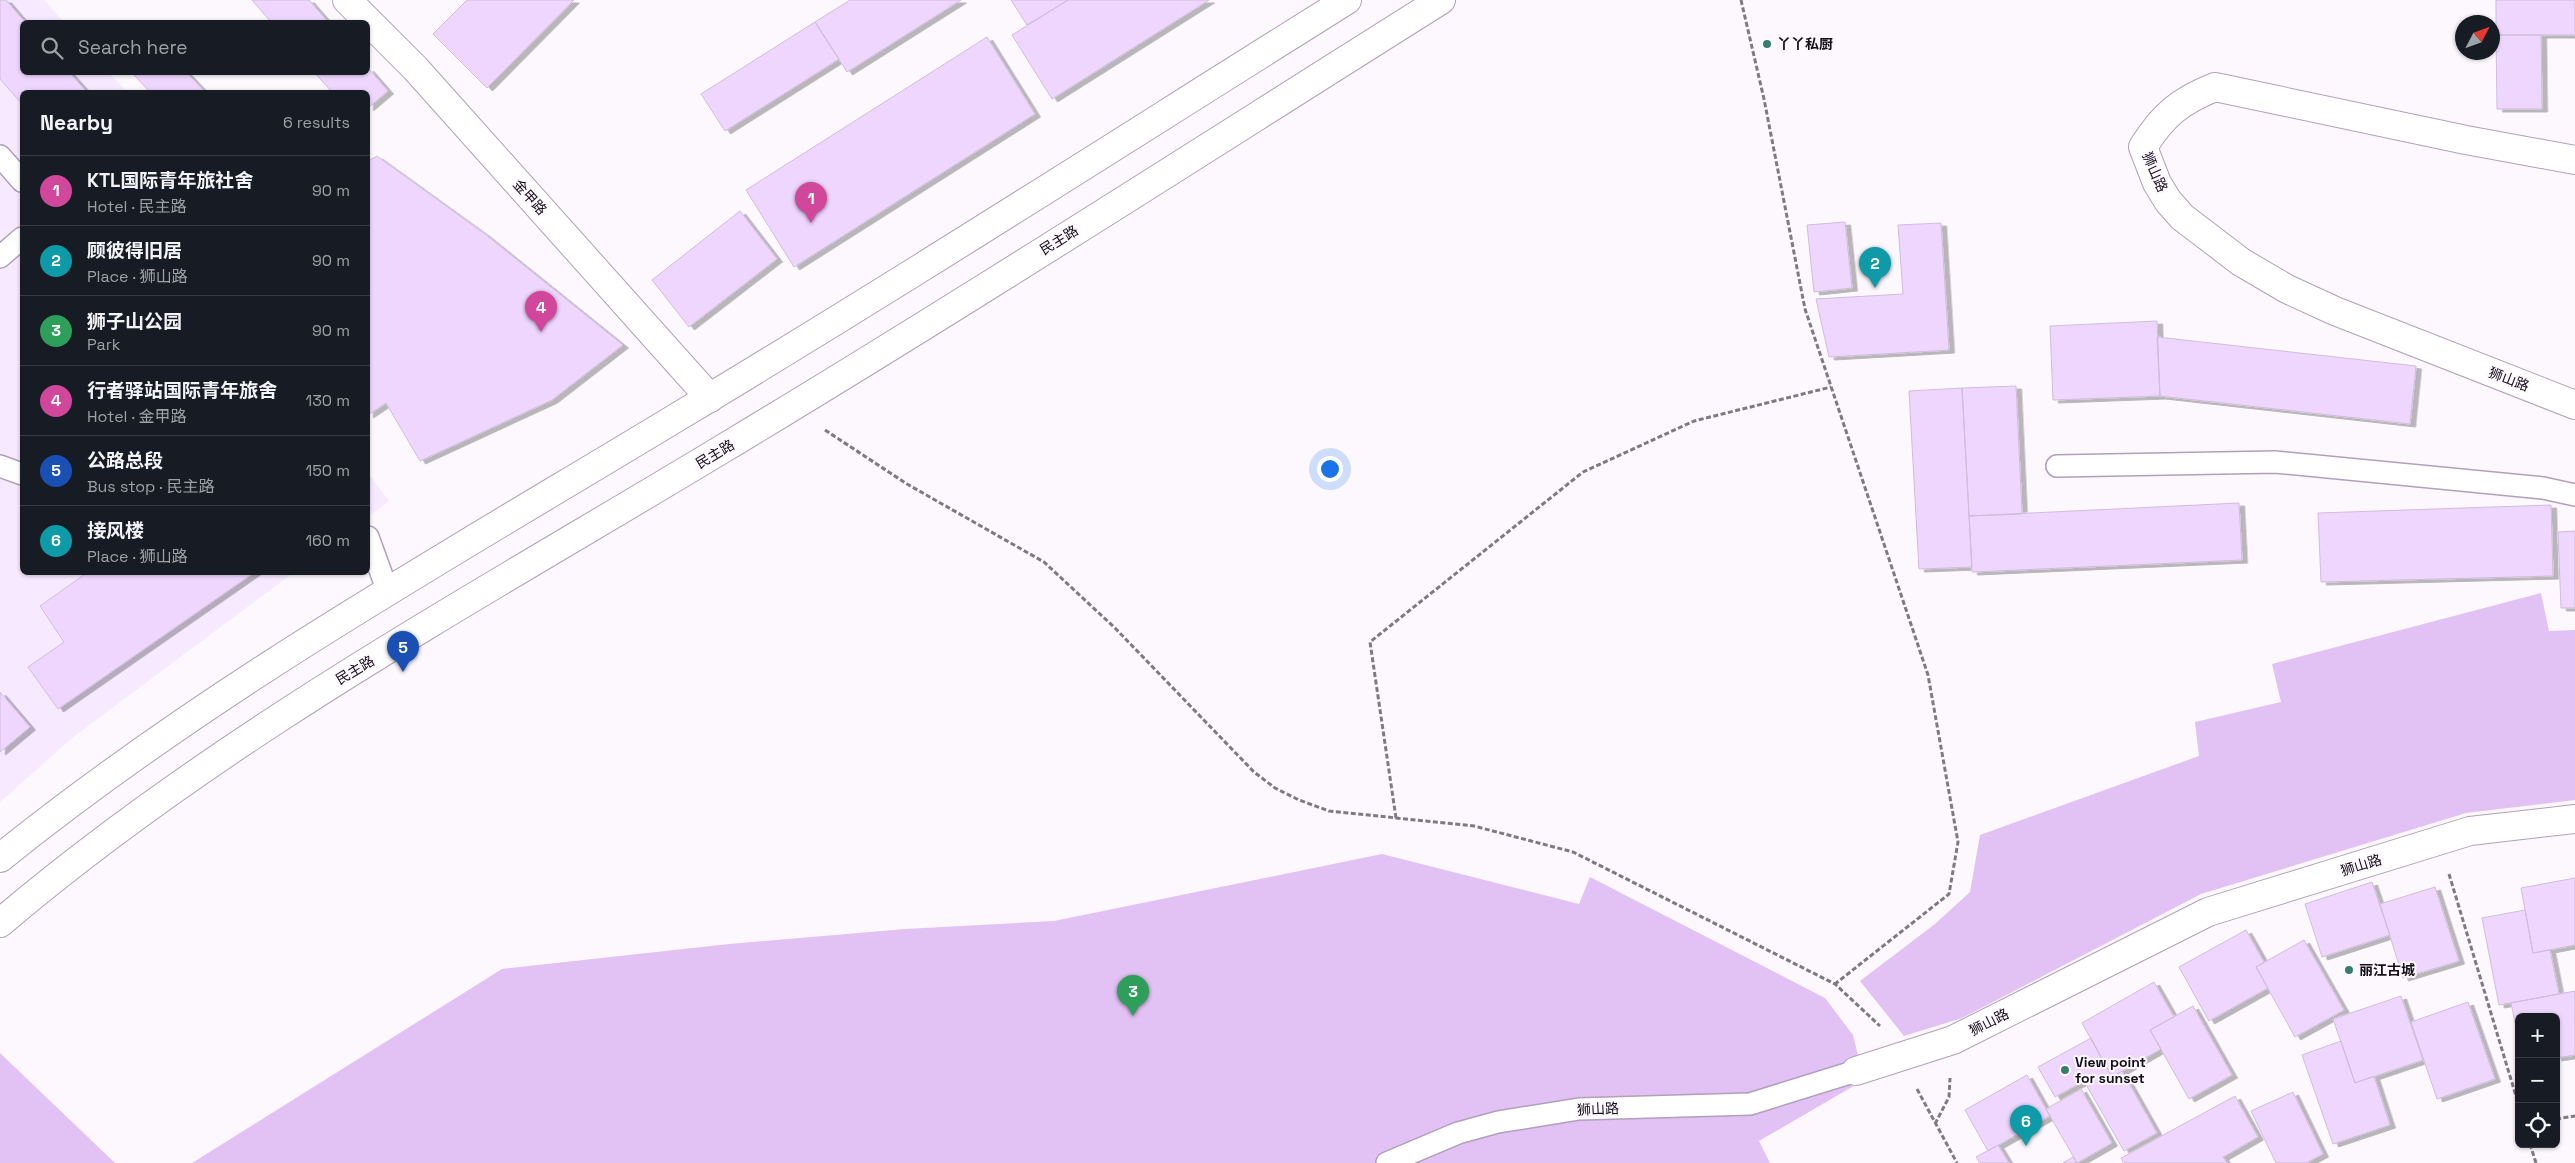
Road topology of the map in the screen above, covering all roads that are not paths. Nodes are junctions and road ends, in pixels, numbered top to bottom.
1 (347, 0) edge
2 (1347, 0) edge
3 (1441, 0) edge
4 (367, 20) edge
5 (370, 23) edge
6 (0, 156) edge
7 (2575, 160) edge
8 (20, 179) edge
9 (20, 240) edge
10 (0, 257) edge
11 (710, 398) junction
12 (2575, 405) edge
13 (0, 466) edge
14 (2057, 466) dead end
15 (20, 473) edge
16 (2575, 495) edge
17 (370, 542) edge
18 (388, 592) junction
19 (2575, 818) edge
20 (0, 858) edge
21 (0, 922) edge
22 (1856, 1071) joint
23 (1386, 1163) edge

1 - 4 main road, 金甲路
2 - 11 main road
3 - 21 main road, 民主路
5 - 11 main road, 金甲路
6 - 8 lane
7 - 12 main road, 狮山路
9 - 10 lane
11 - 18 main road
13 - 15 lane
14 - 16 lane
17 - 18 lane
18 - 20 main road
19 - 22 main road, 狮山路
22 - 23 lane, 狮山路

